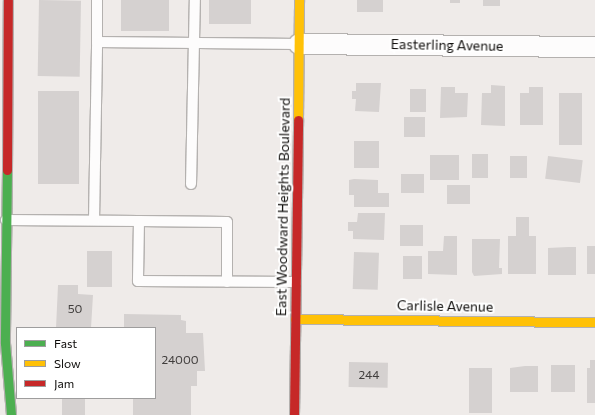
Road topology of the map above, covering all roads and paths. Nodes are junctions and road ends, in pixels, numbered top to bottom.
1 (8, 0) edge
2 (97, 0) edge
3 (195, 0) edge
4 (300, 0) edge
5 (97, 42) junction
6 (194, 43) junction
7 (299, 44) junction
8 (595, 47) edge
9 (191, 184) dead end
10 (6, 220) junction
11 (94, 220) junction
12 (139, 221) junction
13 (227, 282) junction
14 (296, 282) junction
15 (295, 319) junction
16 (595, 322) edge
17 (12, 415) edge
18 (294, 415) edge

1 - 10 street
2 - 5 lane
3 - 6 lane
4 - 7 street, East Woodward Heights Boulevard
5 - 6 lane
5 - 11 lane
6 - 7 lane
6 - 9 lane
7 - 8 street, Easterling Avenue
7 - 14 street, East Woodward Heights Boulevard
10 - 11 lane
10 - 17 street
11 - 12 lane
12 - 13 lane
12 - 13 lane
13 - 14 lane
14 - 15 street, East Woodward Heights Boulevard
15 - 16 street, Carlisle Avenue
15 - 18 street, East Woodward Heights Boulevard

